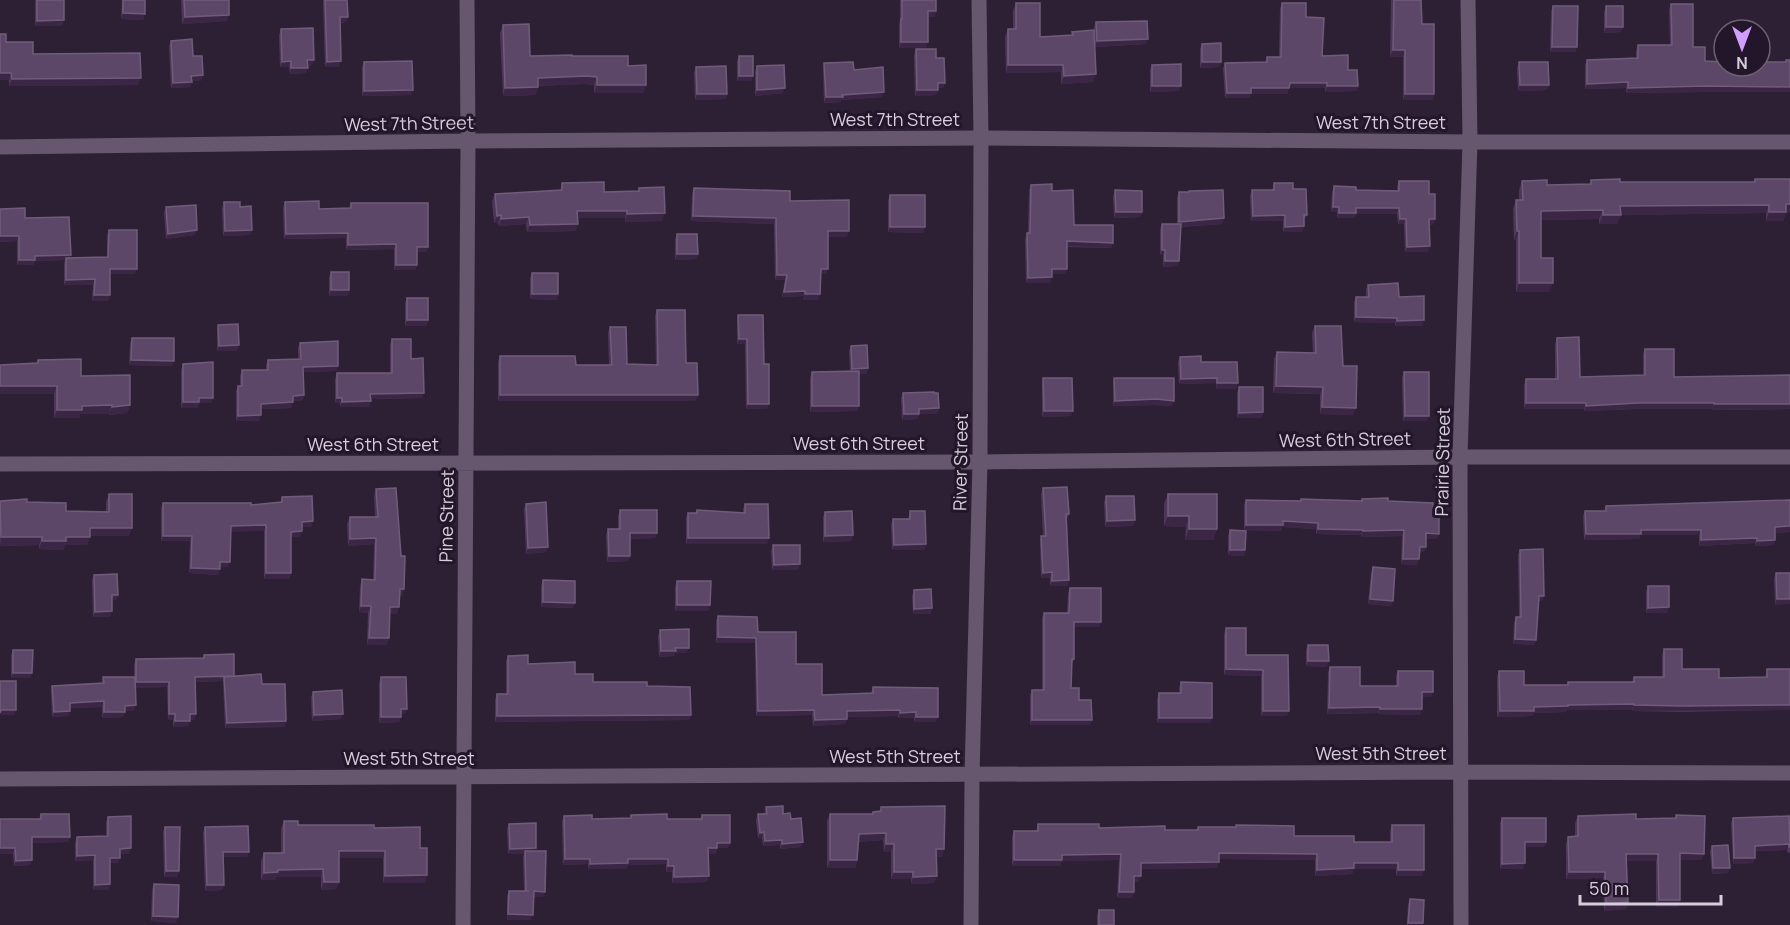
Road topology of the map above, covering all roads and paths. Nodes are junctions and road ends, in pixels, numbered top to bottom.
1 (467, 0) edge
2 (979, 0) edge
3 (1468, 0) edge
4 (981, 138) junction
5 (468, 141) junction
6 (1470, 142) junction
7 (1790, 142) edge
8 (0, 147) edge
9 (1461, 457) junction
10 (1790, 457) edge
11 (980, 462) junction
12 (466, 463) junction
13 (0, 464) edge
14 (1460, 772) junction
15 (1790, 773) edge
16 (972, 776) junction
17 (463, 777) junction
18 (0, 779) edge
19 (463, 925) edge
20 (971, 925) edge
21 (1461, 925) edge

1 - 5 street, Pine Street
2 - 4 street, River Street
3 - 6 street, Prairie Street
4 - 5 street, West 7th Street
4 - 6 street, West 7th Street
4 - 11 street, River Street
5 - 8 street, West 7th Street
5 - 12 street, Pine Street
6 - 7 street, West 7th Street
6 - 9 street, Prairie Street
9 - 10 street, West 6th Street
9 - 11 street, West 6th Street
9 - 14 street, Prairie Street
11 - 12 street, West 6th Street
11 - 16 street, River Street
12 - 13 street, West 6th Street
12 - 17 street, Pine Street
14 - 15 street, West 5th Street
14 - 16 street, West 5th Street
14 - 21 street, Prairie Street
16 - 17 street, West 5th Street
16 - 20 street, River Street
17 - 18 street, West 5th Street
17 - 19 street, Pine Street

